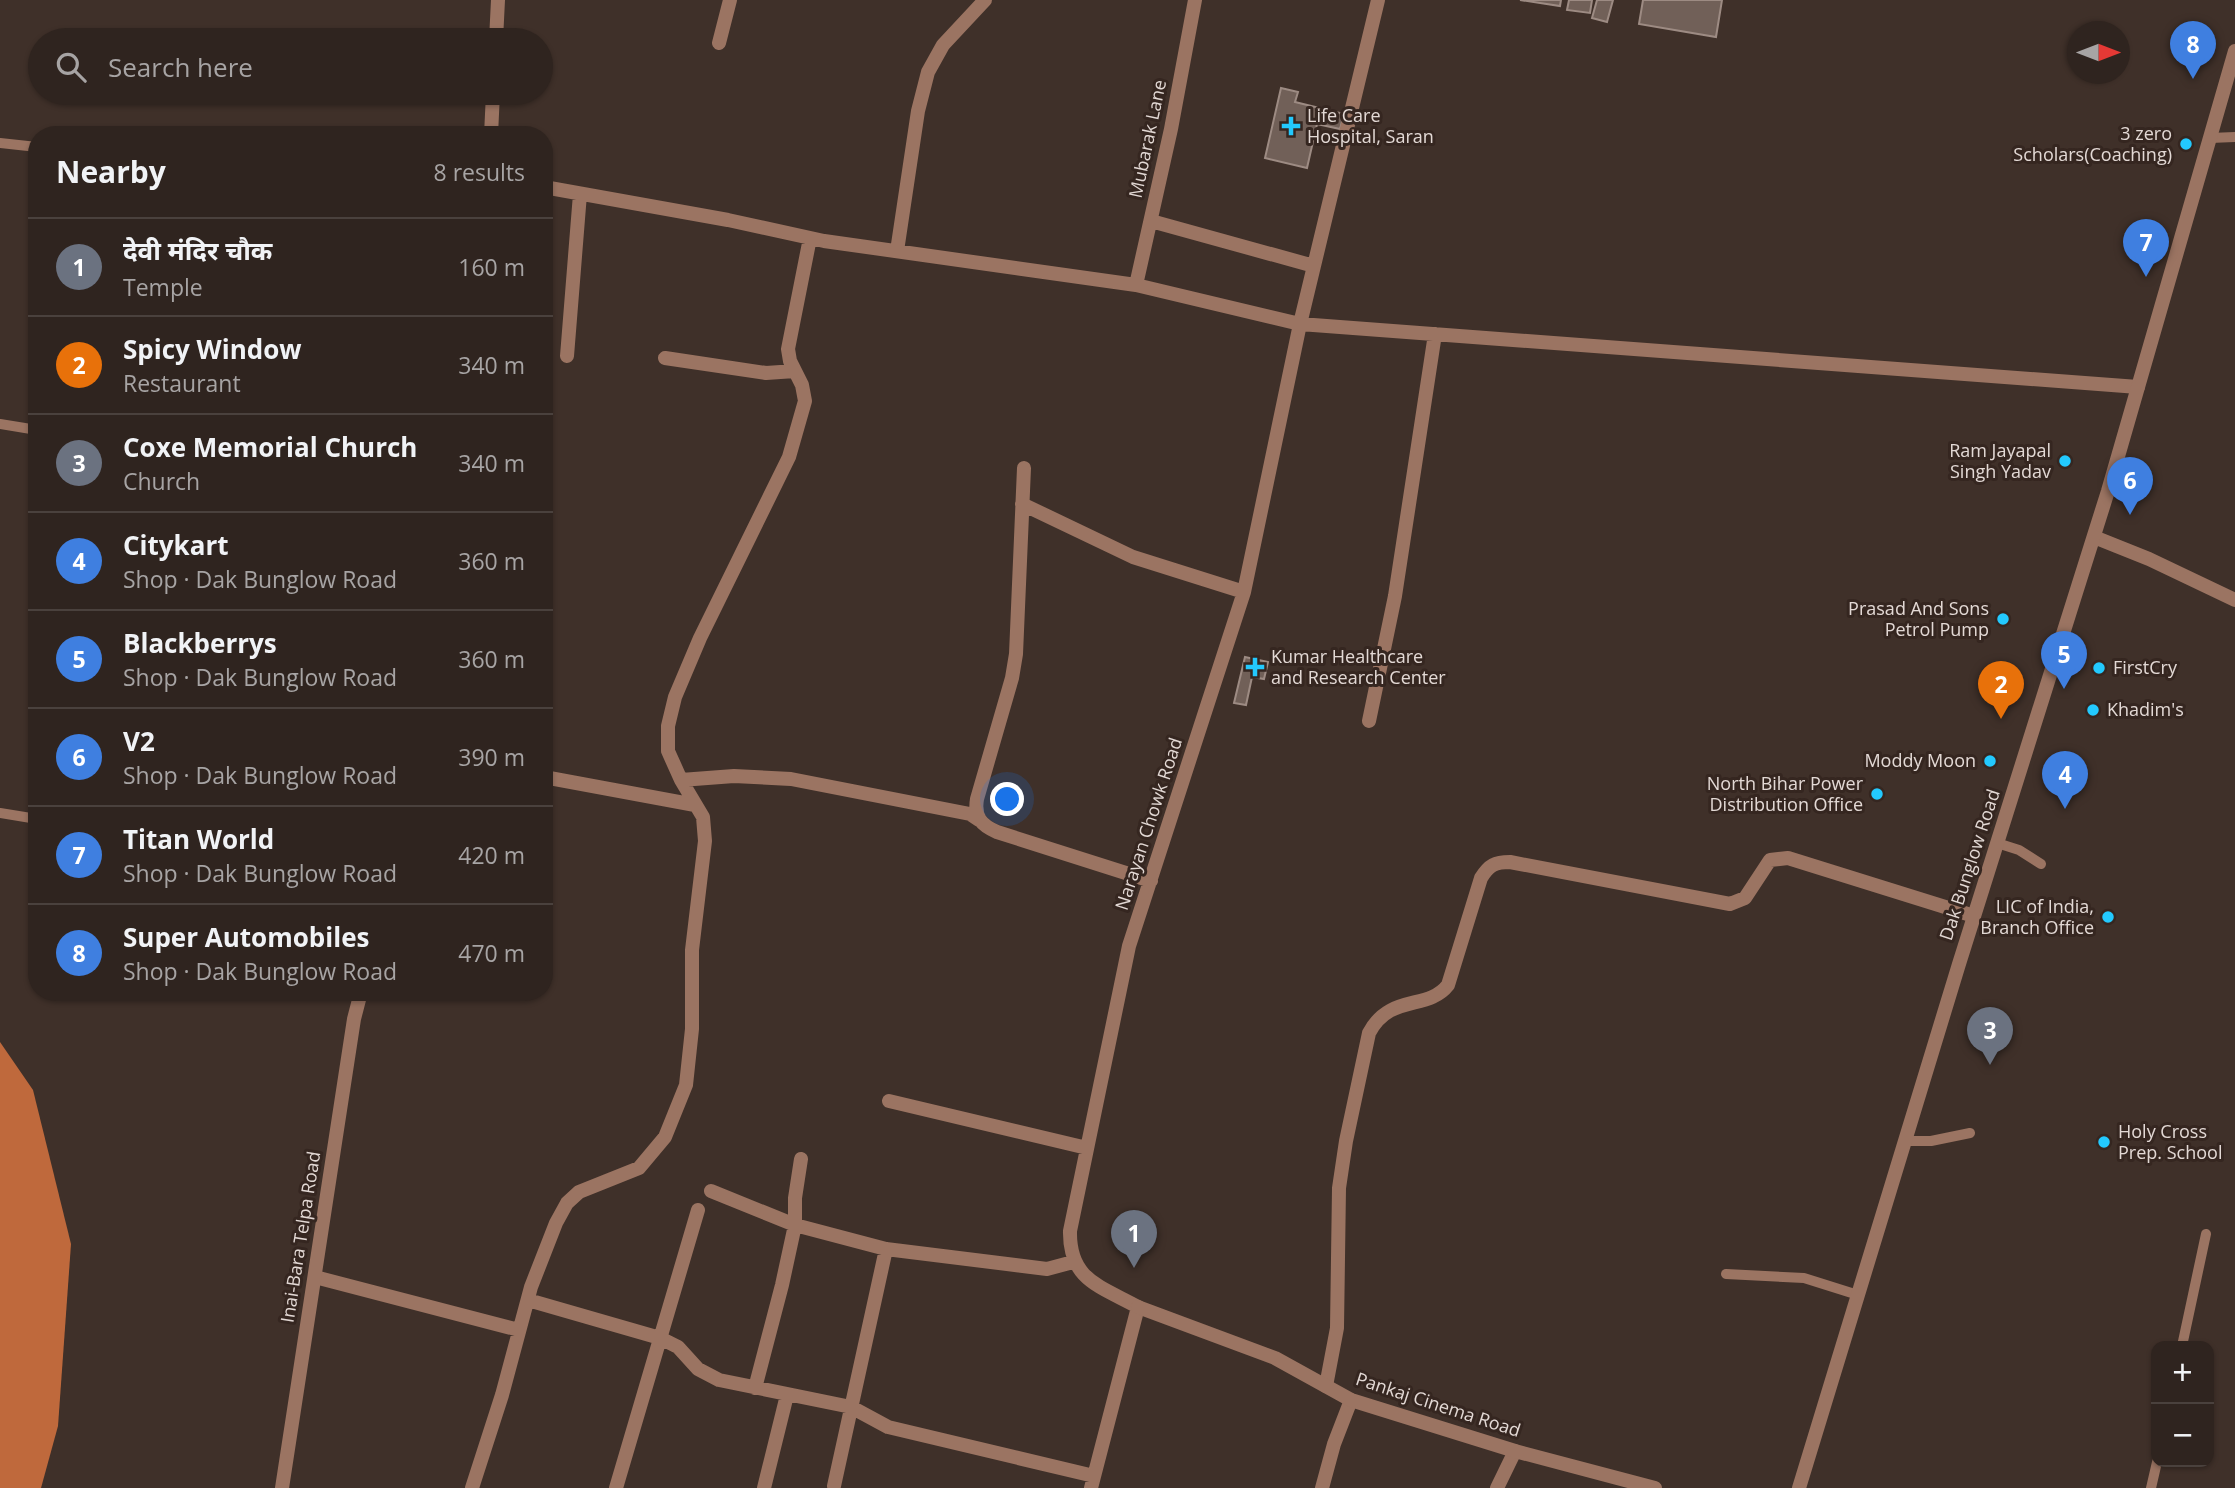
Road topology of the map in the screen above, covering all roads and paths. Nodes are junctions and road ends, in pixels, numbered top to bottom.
1 (498, 0) edge
2 (730, 0) edge
3 (985, 0) edge
4 (1195, 0) edge
5 (1378, 0) edge
6 (497, 28) edge
7 (719, 43) dead end
8 (2235, 51) edge
9 (492, 105) edge
10 (491, 126) edge
11 (2235, 137) edge
12 (2210, 138) junction
13 (0, 143) edge
14 (28, 146) edge
15 (553, 189) edge
16 (580, 194) junction
17 (1151, 221) junction
18 (810, 238) junction
19 (897, 251) junction
20 (1314, 266) junction
21 (1136, 285) junction
22 (1300, 324) junction
23 (1435, 334) junction
24 (566, 356) dead end
25 (665, 358) dead end
26 (795, 371) junction
27 (2138, 387) junction
28 (0, 424) edge
29 (28, 429) edge
30 (1024, 468) dead end
31 (1022, 504) junction
32 (2094, 537) junction
33 (1244, 592) junction
34 (2235, 600) edge
35 (1369, 721) dead end
36 (553, 779) edge
37 (681, 780) junction
38 (695, 805) junction
39 (0, 813) edge
40 (28, 818) edge
41 (979, 820) junction
42 (1997, 843) junction
43 (2041, 864) dead end
44 (1151, 881) junction
45 (1974, 916) junction
46 (359, 1001) edge
47 (889, 1101) dead end
48 (1970, 1133) dead end
49 (1905, 1141) junction
50 (1087, 1148) junction
51 (801, 1159) dead end
52 (710, 1191) dead end
53 (698, 1210) dead end
54 (795, 1225) junction
55 (2206, 1234) dead end
56 (886, 1250) junction
57 (1073, 1262) junction
58 (1726, 1275) dead end
59 (315, 1277) junction
60 (1858, 1295) junction
61 (528, 1300) junction
62 (1138, 1307) junction
63 (520, 1331) junction
64 (660, 1338) junction
65 (2183, 1341) edge
66 (1325, 1386) junction
67 (755, 1388) junction
68 (787, 1395) junction
69 (1350, 1399) junction
70 (851, 1407) junction
71 (1515, 1451) junction
72 (2156, 1467) edge
73 (1092, 1482) edge
74 (834, 1486) dead end
75 (282, 1488) edge
76 (472, 1488) edge
77 (616, 1488) edge
78 (764, 1488) edge
79 (1322, 1488) edge
80 (1497, 1488) edge
81 (1655, 1488) edge
82 (1799, 1488) edge
83 (2151, 1488) edge

1 - 6 street
2 - 7 street
3 - 19 street
4 - 17 street, Mubarak Lane
5 - 20 street, Narayan Chowk Road
8 - 12 street, Dak Bunglow Road
9 - 10 street
11 - 12 lane
12 - 27 street, Dak Bunglow Road
13 - 14 lane
15 - 16 street
16 - 18 street
16 - 24 street
17 - 20 street
17 - 21 street, Mubarak Lane
18 - 19 street
18 - 26 street
19 - 21 street
20 - 22 street, Narayan Chowk Road
21 - 22 street
22 - 23 street
22 - 33 street, Narayan Chowk Road
23 - 27 street
23 - 35 street
25 - 26 street
26 - 37 street
27 - 32 street, Dak Bunglow Road
28 - 29 lane
30 - 31 street
31 - 33 street
31 - 41 street
32 - 34 street
32 - 42 street, Dak Bunglow Road
33 - 44 street, Narayan Chowk Road
36 - 38 street
37 - 38 street
37 - 41 street
38 - 61 street
39 - 40 lane
41 - 44 street
42 - 43 lane
42 - 45 street, Dak Bunglow Road
44 - 50 street, Narayan Chowk Road
45 - 49 street, Dak Bunglow Road
45 - 66 street
46 - 59 street, Inai-Bara Telpa Road
47 - 50 street
48 - 49 lane
49 - 60 street, Dak Bunglow Road
50 - 57 street, Narayan Chowk Road
51 - 54 street
52 - 54 street
53 - 64 street
54 - 56 street
54 - 67 street
55 - 65 lane
56 - 57 street
56 - 70 street
57 - 62 street
58 - 60 lane
59 - 63 street
59 - 75 street, Inai-Bara Telpa Road
60 - 82 street, Dak Bunglow Road
61 - 63 street
61 - 64 street
62 - 66 street, Pankaj Cinema Road
62 - 73 street
63 - 76 street
64 - 67 street
64 - 77 street
66 - 69 street, Pankaj Cinema Road
67 - 68 street
68 - 70 street
68 - 78 street
69 - 71 street, Pankaj Cinema Road
69 - 79 street
70 - 73 street
70 - 74 street
71 - 80 street
71 - 81 street, Pankaj Cinema Road
72 - 83 lane

